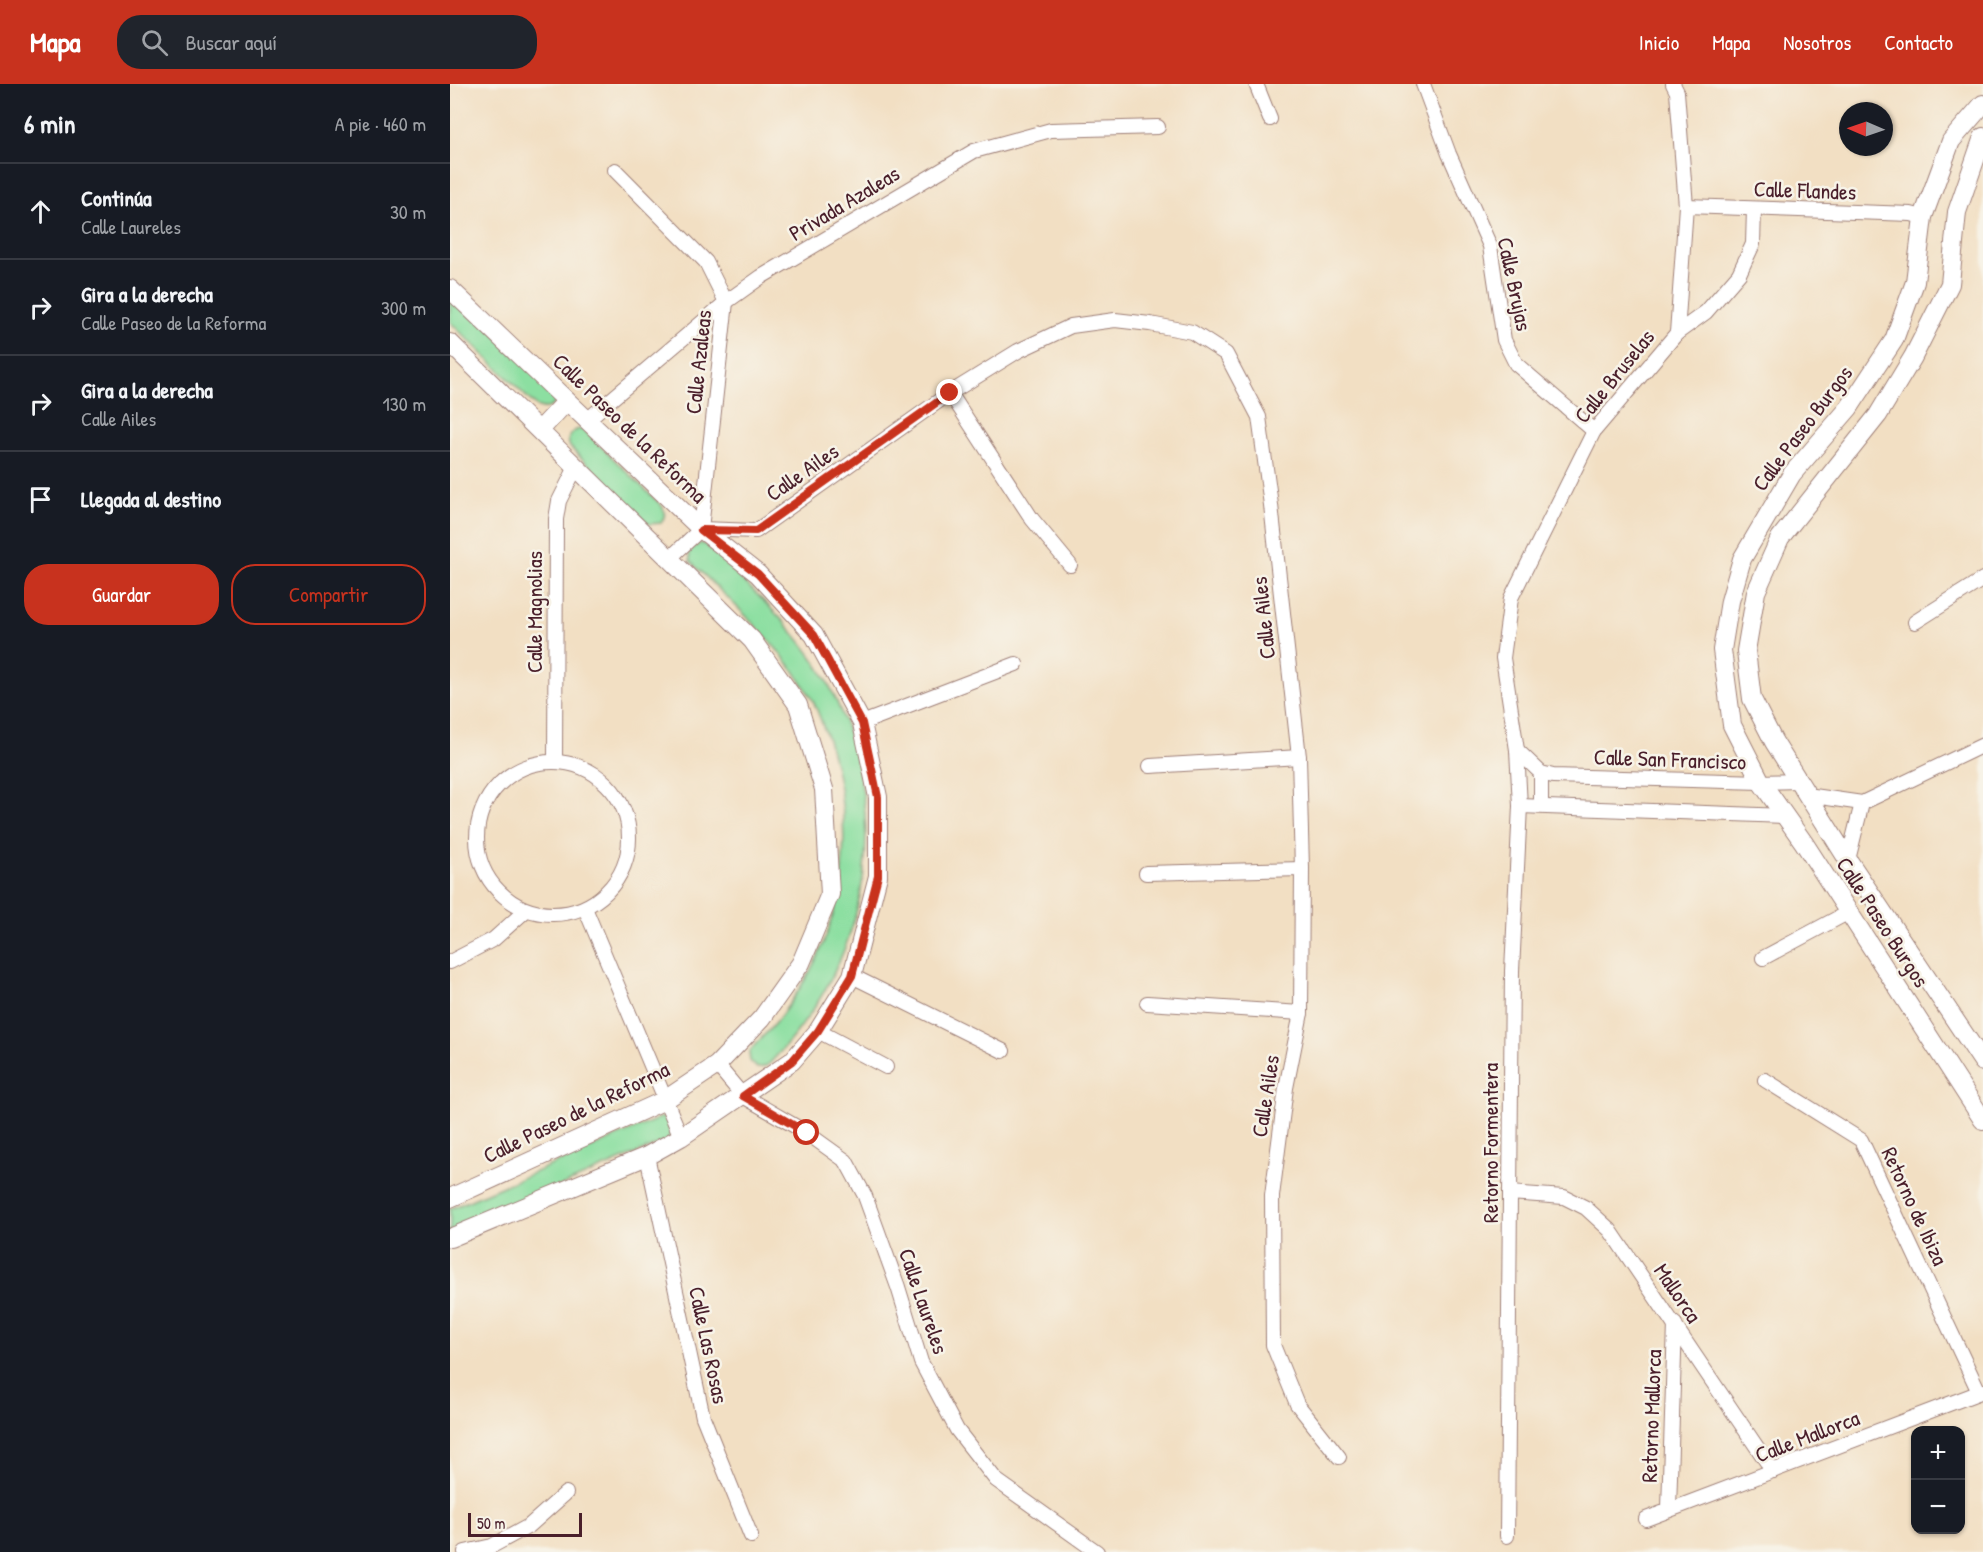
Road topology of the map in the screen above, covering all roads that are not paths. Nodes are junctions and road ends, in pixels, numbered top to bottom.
1 (1256, 84) edge
2 (1424, 84) edge
3 (1673, 84) edge
4 (1983, 104) edge
5 (1270, 119) dead end
6 (1158, 127) dead end
7 (1983, 137) edge
8 (615, 170) dead end
9 (1686, 206) junction
10 (1754, 209) junction
11 (1923, 217) junction
12 (450, 289) edge
13 (726, 302) junction
14 (1677, 333) junction
15 (450, 343) edge
16 (950, 393) junction
17 (567, 402) junction
18 (586, 420) junction
19 (540, 430) junction
20 (1593, 431) junction
21 (576, 467) junction
22 (701, 530) junction
23 (669, 559) junction
24 (1070, 565) dead end
25 (1983, 579) edge
26 (1916, 621) dead end
27 (1016, 664) dead end
28 (862, 723) junction
29 (1983, 745) edge
30 (1517, 750) junction
31 (1299, 757) junction
32 (555, 761) junction
33 (1150, 766) dead end
34 (1541, 773) junction
35 (1761, 782) junction
36 (1802, 788) junction
37 (1862, 803) junction
38 (1520, 806) junction
39 (1541, 806) junction
40 (1785, 816) junction
41 (1827, 826) junction
42 (1804, 843) junction
43 (1848, 860) junction
44 (1302, 869) junction
45 (1146, 873) dead end
46 (585, 908) junction
47 (525, 911) junction
48 (1849, 912) junction
49 (1763, 958) dead end
50 (450, 962) edge
51 (852, 976) junction
52 (1147, 1003) dead end
53 (1301, 1012) junction
54 (818, 1031) junction
55 (1003, 1051) dead end
56 (1983, 1062) edge
57 (717, 1065) junction
58 (886, 1067) dead end
59 (1765, 1080) dead end
60 (743, 1096) junction
61 (665, 1100) junction
62 (1983, 1120) edge
63 (681, 1137) junction
64 (647, 1156) junction
65 (1510, 1193) junction
66 (450, 1198) edge
67 (450, 1238) edge
68 (1675, 1324) junction
69 (1981, 1392) edge
70 (1339, 1458) dead end
71 (1773, 1472) junction
72 (566, 1493) dead end
73 (1669, 1509) junction
74 (1646, 1519) dead end
75 (751, 1536) dead end
76 (1507, 1536) dead end
77 (465, 1552) edge
78 (1097, 1552) edge

1 - 5 street
2 - 20 street, Calle Brujas
3 - 9 street, Calle Bruselas
4 - 11 main road, Calle Paseo Burgos
6 - 13 street, Privada Azaleas
7 - 36 main road, Calle Paseo Burgos
8 - 13 street
9 - 10 street, Calle Flandes
9 - 14 street, Calle Bruselas
10 - 11 street, Calle Flandes
10 - 14 street
11 - 35 main road, Calle Paseo Burgos
12 - 17 main road, Calle Paseo de la Reforma
13 - 18 street, Calle Azaleas
13 - 22 street, Calle Azaleas
14 - 20 street, Calle Bruselas
15 - 19 main road, Calle Paseo de la Reforma
16 - 22 street, Calle Ailes
16 - 24 street
16 - 31 street, Calle Ailes
17 - 18 main road, Calle Paseo de la Reforma
17 - 19 main road
18 - 22 main road, Calle Paseo de la Reforma
19 - 21 main road, Calle Paseo de la Reforma
20 - 30 street, Calle Bruselas
21 - 23 main road, Calle Paseo de la Reforma
21 - 32 street, Calle Magnolias
22 - 23 street
22 - 28 main road, Calle Paseo de la Reforma
23 - 57 main road, Calle Paseo de la Reforma
25 - 26 street
27 - 28 street
28 - 51 main road, Calle Paseo de la Reforma
29 - 37 street
30 - 34 street
30 - 38 street, Retorno Formentera
31 - 33 street
31 - 44 street, Calle Ailes
32 - 46 street
32 - 47 street
34 - 35 street, Calle San Francisco
34 - 39 street
35 - 36 street, Calle San Francisco
35 - 40 main road, Calle Paseo Burgos
36 - 37 street, Calle San Francisco
36 - 41 main road, Calle Paseo Burgos
37 - 43 street
38 - 39 street
38 - 65 street, Retorno Formentera
39 - 40 street
40 - 42 main road, Calle Paseo Burgos
41 - 42 main road
41 - 43 main road, Calle Paseo Burgos
42 - 48 main road, Calle Paseo Burgos
43 - 56 main road, Calle Paseo Burgos
44 - 45 street
44 - 53 street, Calle Ailes
46 - 47 street
46 - 61 street
47 - 50 street
48 - 49 street
48 - 62 main road, Calle Paseo Burgos
51 - 54 main road, Calle Paseo de la Reforma
51 - 55 street
52 - 53 street
53 - 70 street, Calle Ailes
54 - 58 street
54 - 60 main road, Calle Paseo de la Reforma
57 - 60 street, Calle Laureles
57 - 61 main road, Calle Paseo de la Reforma
59 - 69 street, Retorno de Ibiza
60 - 63 main road, Calle Paseo de la Reforma
60 - 78 street, Calle Laureles
61 - 63 street
61 - 66 main road, Calle Paseo de la Reforma
63 - 64 main road, Calle Paseo de la Reforma
64 - 67 main road, Calle Paseo de la Reforma
64 - 75 street, Calle Las Rosas
65 - 68 street, Mallorca
65 - 76 street, Retorno Formentera
68 - 71 street, Mallorca
68 - 73 street, Retorno Mallorca
69 - 71 street, Calle Mallorca
71 - 73 street, Calle Mallorca
72 - 77 street
73 - 74 street, Calle Mallorca

